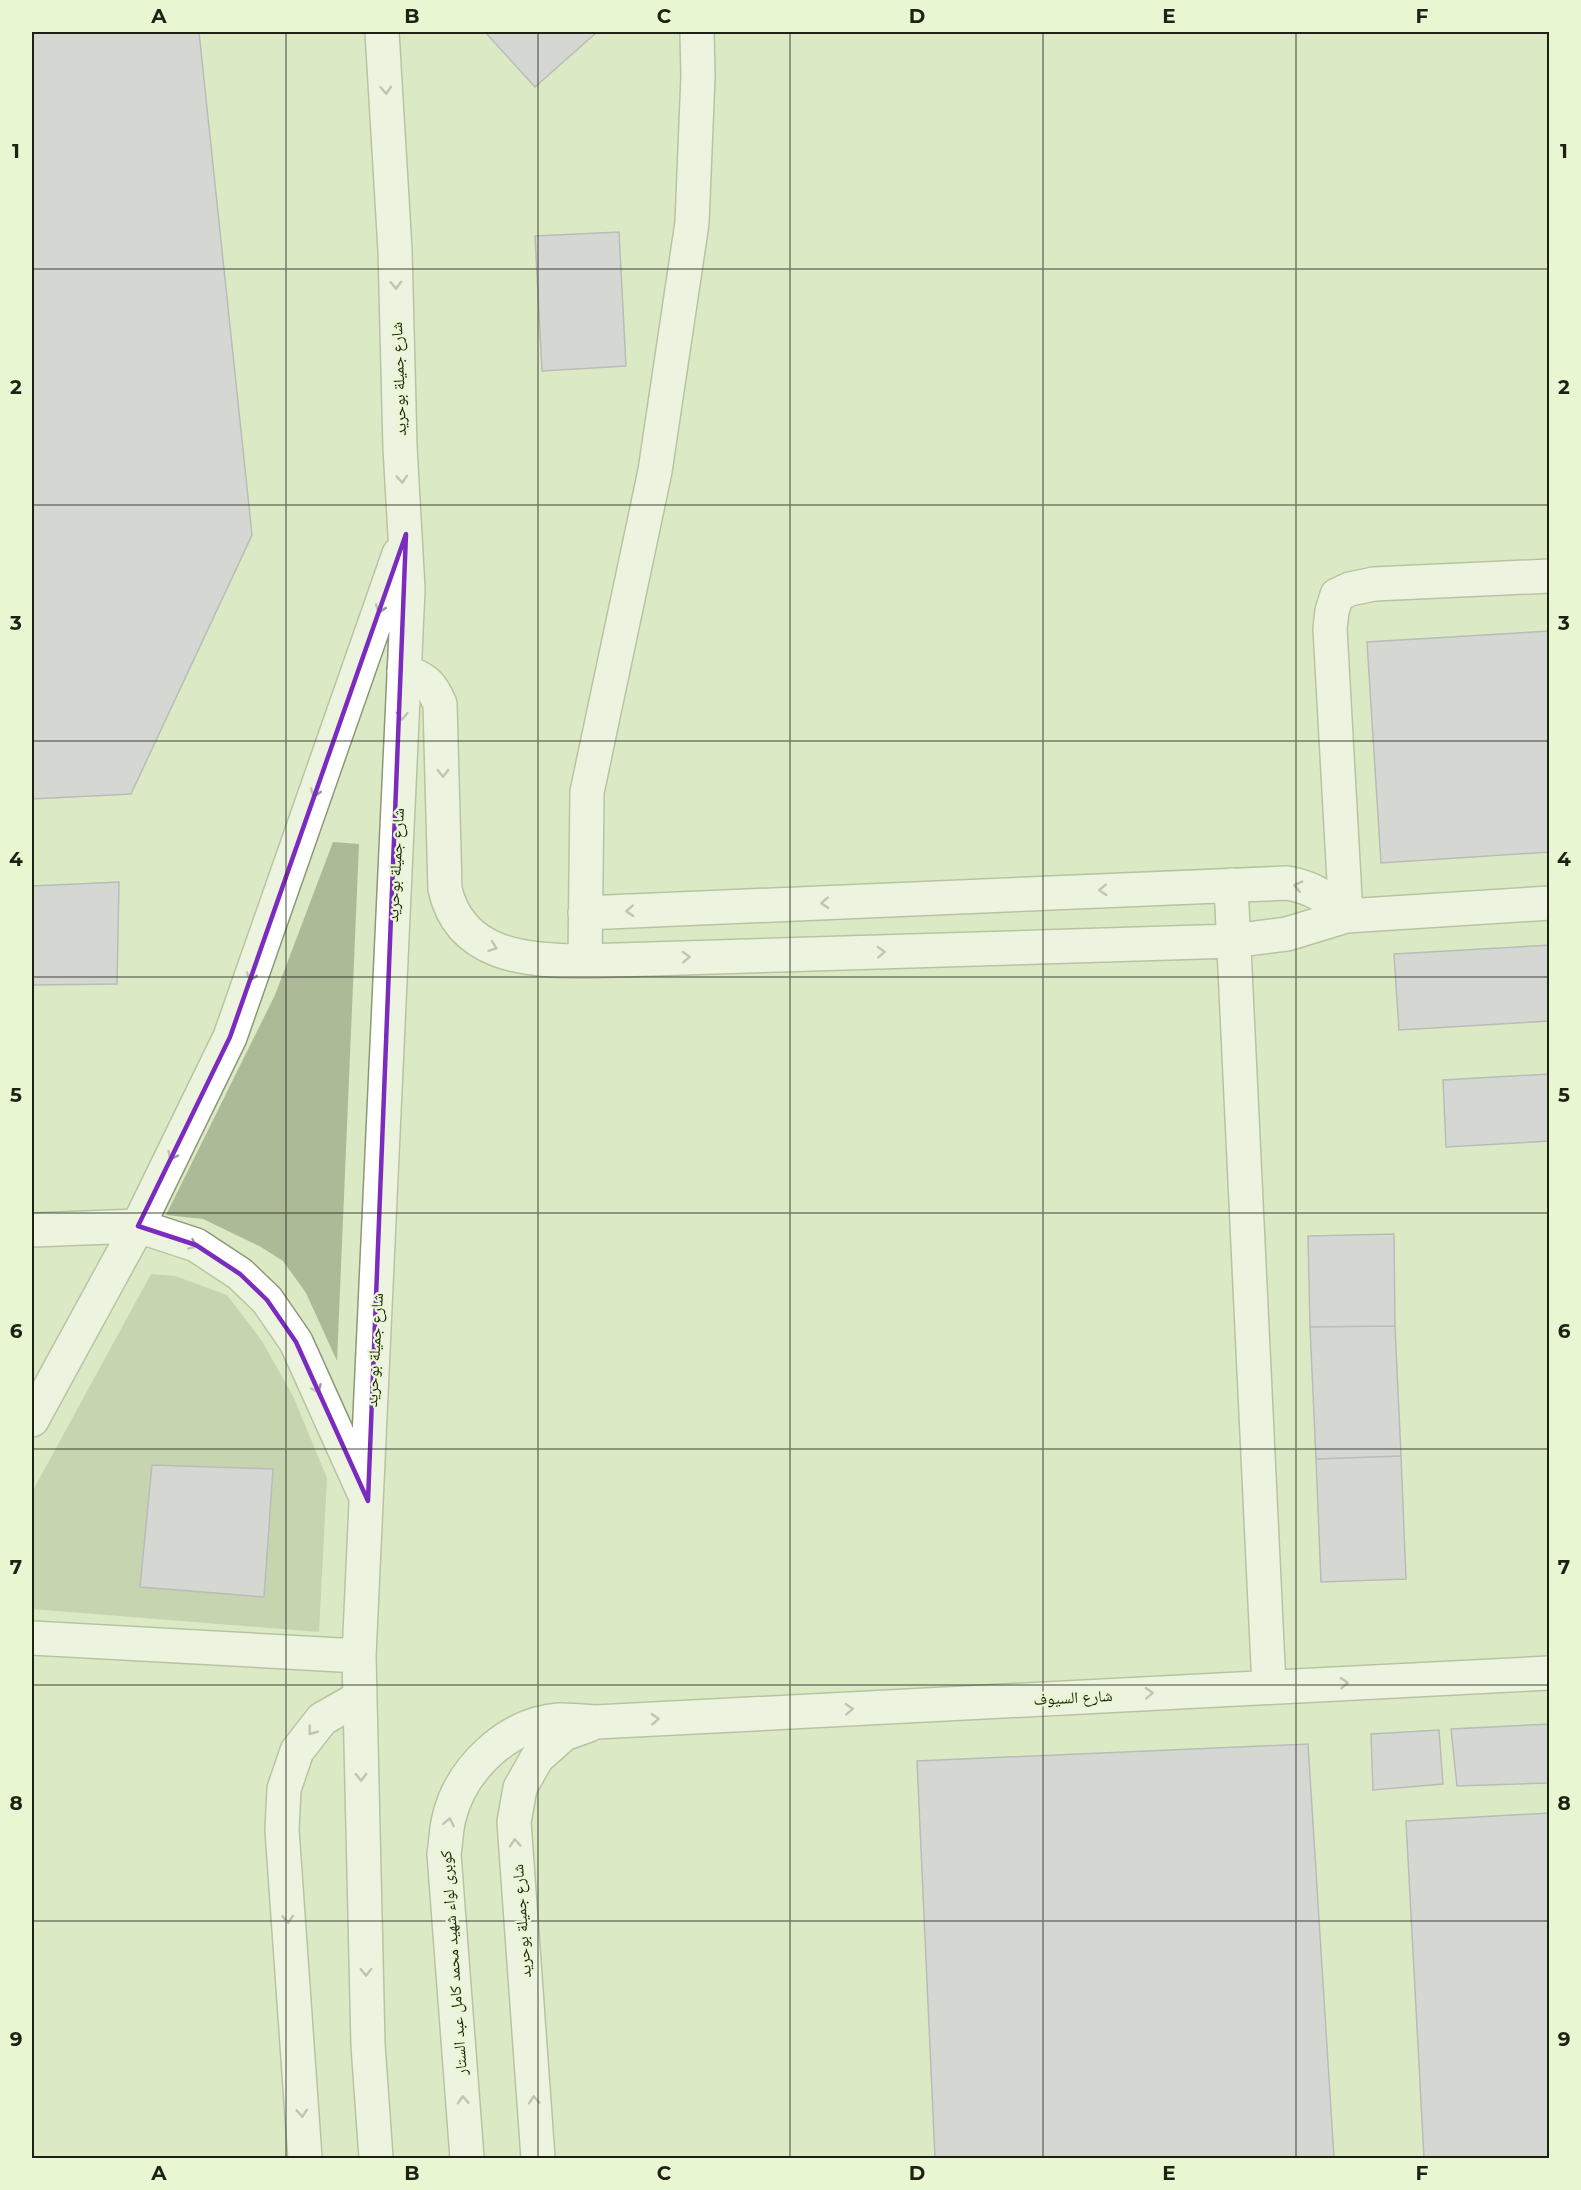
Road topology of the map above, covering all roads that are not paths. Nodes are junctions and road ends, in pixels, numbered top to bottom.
1 (382, 32) edge
2 (696, 32) edge
3 (406, 534) junction
4 (1550, 576) edge
5 (404, 671) junction
6 (1231, 885) junction
7 (1550, 903) edge
8 (585, 913) junction
9 (1346, 916) junction
10 (1233, 941) junction
11 (585, 960) junction
12 (138, 1226) junction
13 (32, 1230) edge
14 (32, 1420) edge
15 (368, 1501) junction
16 (32, 1638) edge
17 (359, 1656) junction
18 (1550, 1673) edge
19 (1269, 1687) junction
20 (359, 1698) junction
21 (596, 1722) junction
22 (305, 2158) edge
23 (376, 2158) edge
24 (467, 2158) edge
25 (538, 2158) edge

1 -> 3 main road, شارع جميلة بوحريد
2 - 8 main road
3 - 5 main road, شارع جميلة بوحريد
3 -> 12 main road
4 - 9 main road
5 -> 11 main road
5 -> 15 main road, شارع جميلة بوحريد
6 -> 8 main road
9 -> 6 main road
6 - 10 main road
7 - 9 main road
8 - 11 main road
9 - 10 main road
11 -> 10 main road
10 - 19 main road
12 - 13 main road
12 - 14 main road
12 -> 15 main road
15 - 17 main road, شارع جميلة بوحريد
16 - 17 main road
17 - 20 main road, شارع جميلة بوحريد
19 -> 18 main road, شارع السيوف
21 -> 19 main road, شارع السيوف
20 -> 22 main road
20 -> 23 main road
24 -> 21 main road, كوبرى لواء شهيد محمد كامل عبد الستار
25 -> 21 main road, شارع جميلة بوحريد

